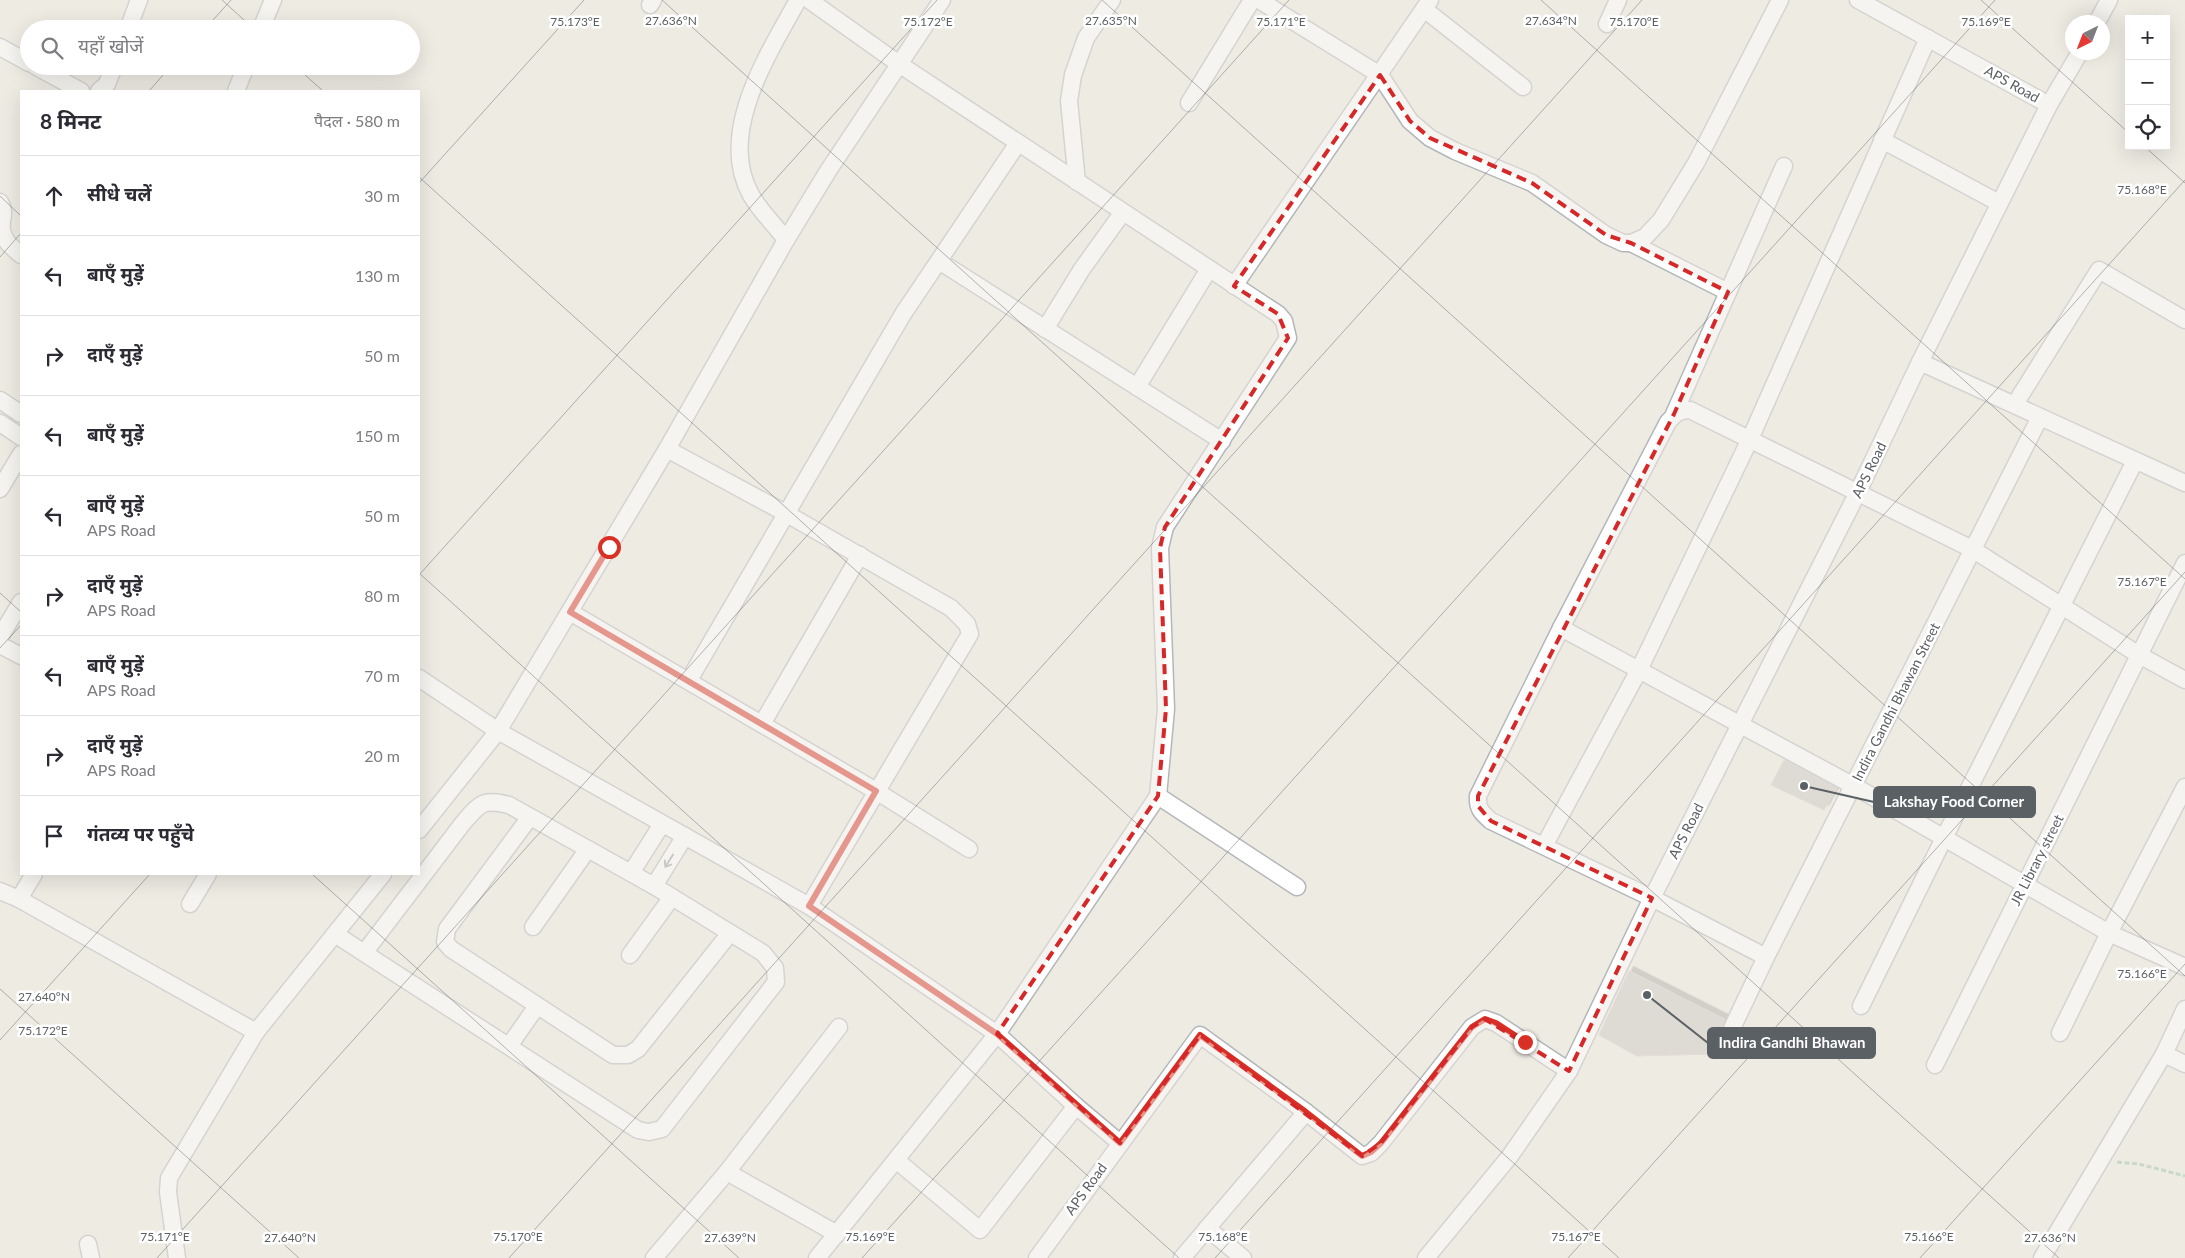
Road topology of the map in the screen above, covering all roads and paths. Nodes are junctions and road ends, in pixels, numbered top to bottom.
1 (139, 0) edge
2 (273, 0) edge
3 (798, 0) edge
4 (809, 0) edge
5 (942, 0) edge
6 (1112, 0) edge
7 (1252, 0) edge
8 (1259, 0) edge
9 (1618, 0) edge
10 (1780, 0) edge
11 (1858, 0) edge
12 (2110, 0) edge
13 (1427, 4) edge
14 (2101, 15) edge
15 (131, 20) edge
16 (265, 20) edge
17 (1606, 24) dead end
18 (1928, 38) junction
19 (0, 47) edge
20 (20, 58) edge
21 (2075, 60) edge
22 (899, 64) junction
23 (52, 75) edge
24 (110, 75) edge
25 (242, 75) edge
26 (1380, 75) junction
27 (1523, 87) dead end
28 (79, 90) edge
29 (100, 90) edge
30 (236, 90) edge
31 (1189, 103) dead end
32 (2050, 105) junction
33 (1882, 140) junction
34 (1018, 143) junction
35 (1784, 166) dead end
36 (1077, 182) junction
37 (0, 202) edge
38 (1999, 203) junction
39 (1122, 212) junction
40 (786, 240) junction
41 (1631, 243) junction
42 (20, 254) edge
43 (939, 261) junction
44 (1209, 269) junction
45 (1234, 286) junction
46 (1728, 292) junction
47 (2185, 320) edge
48 (1045, 329) junction
49 (1920, 362) junction
50 (1137, 386) junction
51 (0, 400) edge
52 (2015, 404) junction
53 (20, 413) edge
54 (1674, 414) junction
55 (2040, 417) junction
56 (0, 423) edge
57 (20, 436) edge
58 (1750, 439) junction
59 (1222, 440) junction
60 (667, 450) junction
61 (20, 456) edge
62 (2136, 461) junction
63 (2185, 483) edge
64 (0, 489) edge
65 (1857, 494) junction
66 (788, 514) junction
67 (1972, 549) junction
68 (860, 555) junction
69 (2185, 563) edge
70 (20, 604) edge
71 (2061, 606) junction
72 (570, 612) junction
73 (1561, 628) junction
74 (0, 636) edge
75 (0, 645) edge
76 (20, 655) edge
77 (2139, 655) junction
78 (1639, 670) junction
79 (420, 679) edge
80 (689, 680) junction
81 (2185, 680) edge
82 (762, 724) junction
83 (1739, 725) junction
84 (498, 732) junction
85 (1854, 786) junction
86 (2185, 787) edge
87 (876, 791) junction
88 (1158, 796) junction
89 (530, 817) junction
90 (662, 824) junction
91 (420, 829) edge
92 (684, 836) junction
93 (1944, 838) junction
94 (1544, 846) junction
95 (588, 849) junction
96 (969, 849) dead end
97 (632, 873) junction
98 (420, 874) edge
99 (33, 875) edge
100 (207, 875) edge
101 (382, 875) edge
102 (418, 876) edge
103 (2024, 885) junction
104 (654, 886) junction
105 (1297, 887) dead end
106 (0, 891) edge
107 (672, 897) junction
108 (1652, 898) junction
109 (19, 900) junction
110 (190, 904) dead end
111 (809, 906) junction
112 (534, 927) dead end
113 (730, 932) junction
114 (2109, 932) junction
115 (335, 934) junction
116 (364, 953) junction
117 (630, 955) dead end
118 (1766, 957) junction
119 (2185, 968) edge
120 (537, 1006) junction
121 (1861, 1006) dead end
122 (2185, 1009) edge
123 (839, 1027) dead end
124 (256, 1032) junction
125 (2060, 1033) dead end
126 (997, 1034) junction
127 (1726, 1041) dead end
128 (509, 1046) junction
129 (2164, 1054) junction
130 (2185, 1064) edge
131 (1935, 1065) dead end
132 (1570, 1070) junction
133 (1076, 1106) junction
134 (1306, 1112) junction
135 (1120, 1143) junction
136 (896, 1160) junction
137 (2097, 1165) junction
138 (727, 1172) junction
139 (2185, 1176) edge
140 (1207, 1228) junction
141 (837, 1234) junction
142 (179, 1257) edge
143 (654, 1258) edge
144 (817, 1258) edge
145 (1036, 1258) edge
146 (1182, 1258) edge
147 (1243, 1258) edge
148 (1426, 1258) edge
149 (2042, 1258) edge

1 - 15 street
2 - 16 street
3 - 40 street
4 - 22 street
5 - 22 street
6 - 36 street
7 - 31 street
8 - 26 street
9 - 17 street
10 - 41 street
11 - 18 street, APS Road
12 - 14 street
13 - 26 street
13 - 27 street
18 - 32 street, APS Road
18 - 33 street
19 - 20 street
21 - 32 street
22 - 34 street
22 - 40 street
23 - 28 street
24 - 29 street
25 - 30 street
26 - 41 street
26 - 45 street
32 - 38 street, APS Road
33 - 38 street
33 - 58 street
34 - 36 street
34 - 43 street
35 - 46 street
36 - 39 street
37 - 42 street
38 - 49 street, APS Road
39 - 44 street
39 - 48 street
40 - 60 street
41 - 46 street
43 - 48 street
43 - 66 street
44 - 45 street
44 - 50 street
45 - 59 street
46 - 54 street
47 - 52 street
48 - 50 street
49 - 52 street
49 - 65 street, APS Road
50 - 59 street
51 - 53 street
52 - 55 street
54 - 58 street
54 - 73 street
55 - 62 street
55 - 67 street, Indira Gandhi Bhawan Street
56 - 57 street
58 - 65 street
58 - 78 street
59 - 88 street
60 - 66 street
60 - 72 street
61 - 64 street
62 - 63 street
62 - 71 street
65 - 67 street
65 - 83 street, APS Road
66 - 68 street
66 - 80 street
67 - 71 street
67 - 85 street, Indira Gandhi Bhawan Street
68 - 82 street
68 - 87 street
69 - 77 street, JR Library street
70 - 74 street
71 - 77 street
71 - 93 street
72 - 80 street
72 - 84 street
73 - 78 street
73 - 94 street
75 - 76 street
77 - 81 street
77 - 103 street, JR Library street
78 - 83 street
78 - 94 street
79 - 84 street
80 - 82 street
82 - 87 street
83 - 85 street
83 - 108 street, APS Road
84 - 90 street
84 - 91 street
85 - 93 street
85 - 118 street, Indira Gandhi Bhawan Street
86 - 114 street
87 - 96 street
87 - 111 street
88 - 105 street
88 - 126 street
89 - 95 street
89 - 98 street
89 - 120 street
90 - 92 street
90 - 97 street
92 -> 104 street
92 - 111 street
93 - 103 street
93 - 121 street
94 - 108 street
95 - 97 street
95 - 112 street
97 - 104 street
99 - 109 street
100 - 110 street
101 - 115 street
102 - 116 street
103 - 114 street
103 - 131 street, JR Library street
104 - 107 street
106 - 109 street
107 - 113 street
107 - 117 street
108 - 118 street
108 - 132 street, APS Road
109 - 124 street
111 - 126 street
113 - 120 street
113 - 128 street
114 - 119 street
114 - 125 street
115 - 116 street
115 - 124 street
116 - 128 street
118 - 127 street, Indira Gandhi Bhawan Street
120 - 128 street
122 - 129 street
123 - 138 street
124 - 142 street
126 - 133 street
126 - 136 street
129 - 130 street
129 - 137 street
132 - 134 street, APS Road
132 - 148 street
133 - 135 street
133 - 136 street
134 - 135 street, APS Road
134 - 140 street
135 - 145 street, APS Road
136 - 141 street
137 - 139 path
137 - 149 street
138 - 141 street
138 - 143 street
140 - 146 street
140 - 147 street
141 - 144 street

